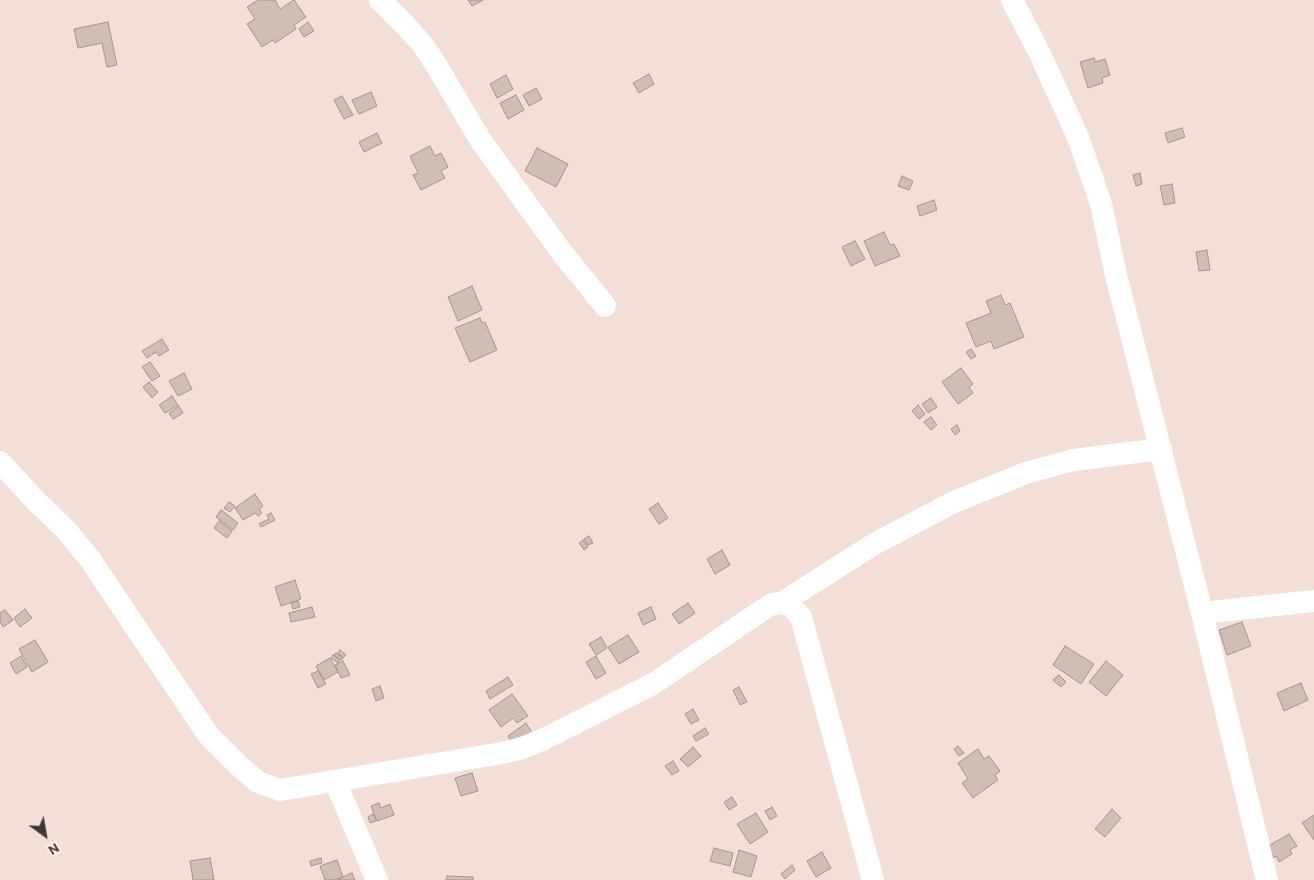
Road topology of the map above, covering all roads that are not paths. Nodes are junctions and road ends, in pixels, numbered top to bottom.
1 (380, 0) edge
2 (1012, 0) edge
3 (605, 306) dead end
4 (1161, 449) junction
5 (0, 462) edge
6 (1314, 601) edge
7 (783, 602) junction
8 (1202, 613) junction
9 (335, 781) junction
10 (377, 880) edge
11 (873, 880) edge
12 (1267, 880) edge

1 - 3 street
2 - 4 street
4 - 7 street
4 - 8 street
5 - 9 street
6 - 8 street
7 - 9 street
7 - 11 street
8 - 12 street
9 - 10 street

